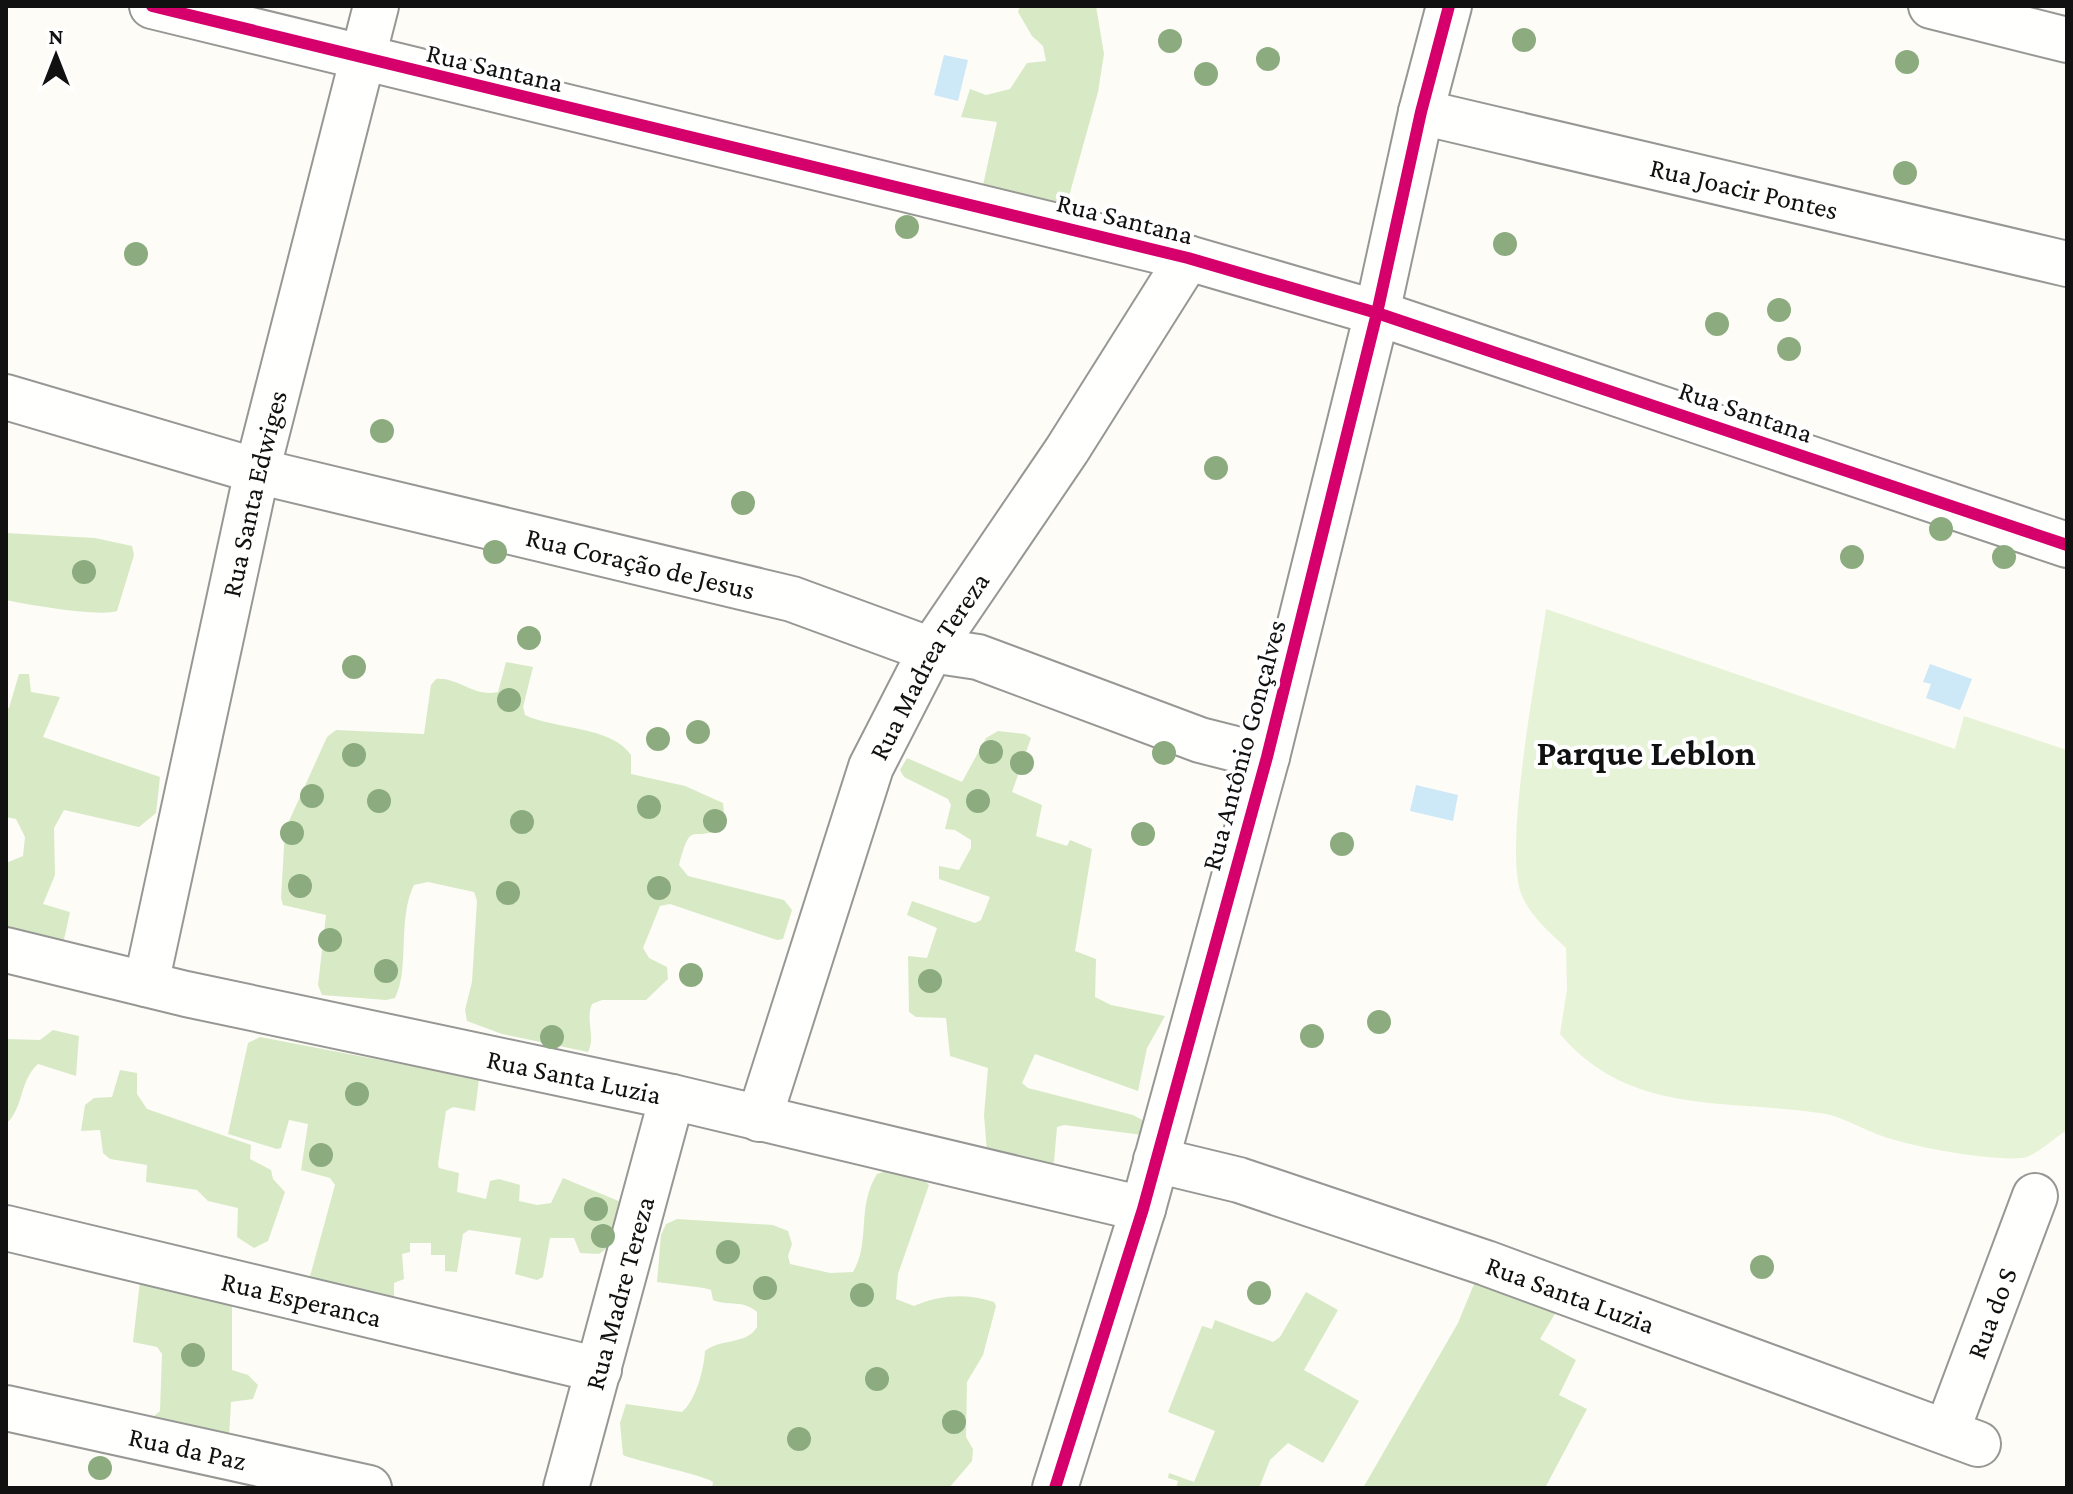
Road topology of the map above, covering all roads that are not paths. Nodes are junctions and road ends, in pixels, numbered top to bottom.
1 (152, 6) edge
2 (376, 6) edge
3 (1449, 6) edge
4 (1931, 6) edge
5 (2067, 40) edge
6 (362, 59) junction
7 (1421, 112) junction
8 (1188, 258) junction
9 (2067, 264) edge
10 (1377, 313) junction
11 (6, 397) edge
12 (257, 471) junction
13 (2067, 545) edge
14 (931, 650) junction
15 (1267, 757) junction
16 (6, 950) edge
17 (146, 984) junction
18 (672, 1097) junction
19 (759, 1119) junction
20 (1156, 1160) junction
21 (2035, 1196) dead end
22 (1143, 1209) junction
23 (6, 1228) edge
24 (599, 1370) junction
25 (6, 1408) edge
26 (1963, 1437) joint
27 (369, 1488) edge
28 (566, 1488) edge
29 (1055, 1488) edge

1 - 6 street, Rua Santana
2 - 6 street, Rua Santa Edwiges
3 - 7 street, Rua Antônio Gonçalves
4 - 5 street
6 - 8 street, Rua Santana
6 - 12 street, Rua Santa Edwiges
7 - 9 street, Rua Joacir Pontes
7 - 10 street, Rua Antônio Gonçalves
8 - 10 street, Rua Santana
8 - 14 street, Rua Madrea Tereza
10 - 13 street, Rua Santana
10 - 15 street, Rua Antônio Gonçalves
11 - 12 street, Rua Coração de Jesus
12 - 14 street, Rua Coração de Jesus
12 - 17 street, Rua Santa Edwiges
14 - 15 street, Rua Coração de Jesus
14 - 19 street, Rua Madrea Tereza
15 - 20 street, Rua Antônio Gonçalves
16 - 17 street, Rua Santa Luzia
17 - 18 street, Rua Santa Luzia
18 - 19 street, Rua Santa Luzia
18 - 24 street, Rua Madre Tereza
19 - 22 street, Rua Santa Luzia
20 - 22 street, Rua Antônio Gonçalves
20 - 26 street, Rua Santa Luzia
21 - 26 street, Rua do S
22 - 29 street, Rua Antônio Gonçalves
23 - 24 street, Rua Esperanca
24 - 28 street, Rua Madre Tereza
25 - 27 street, Rua da Paz

